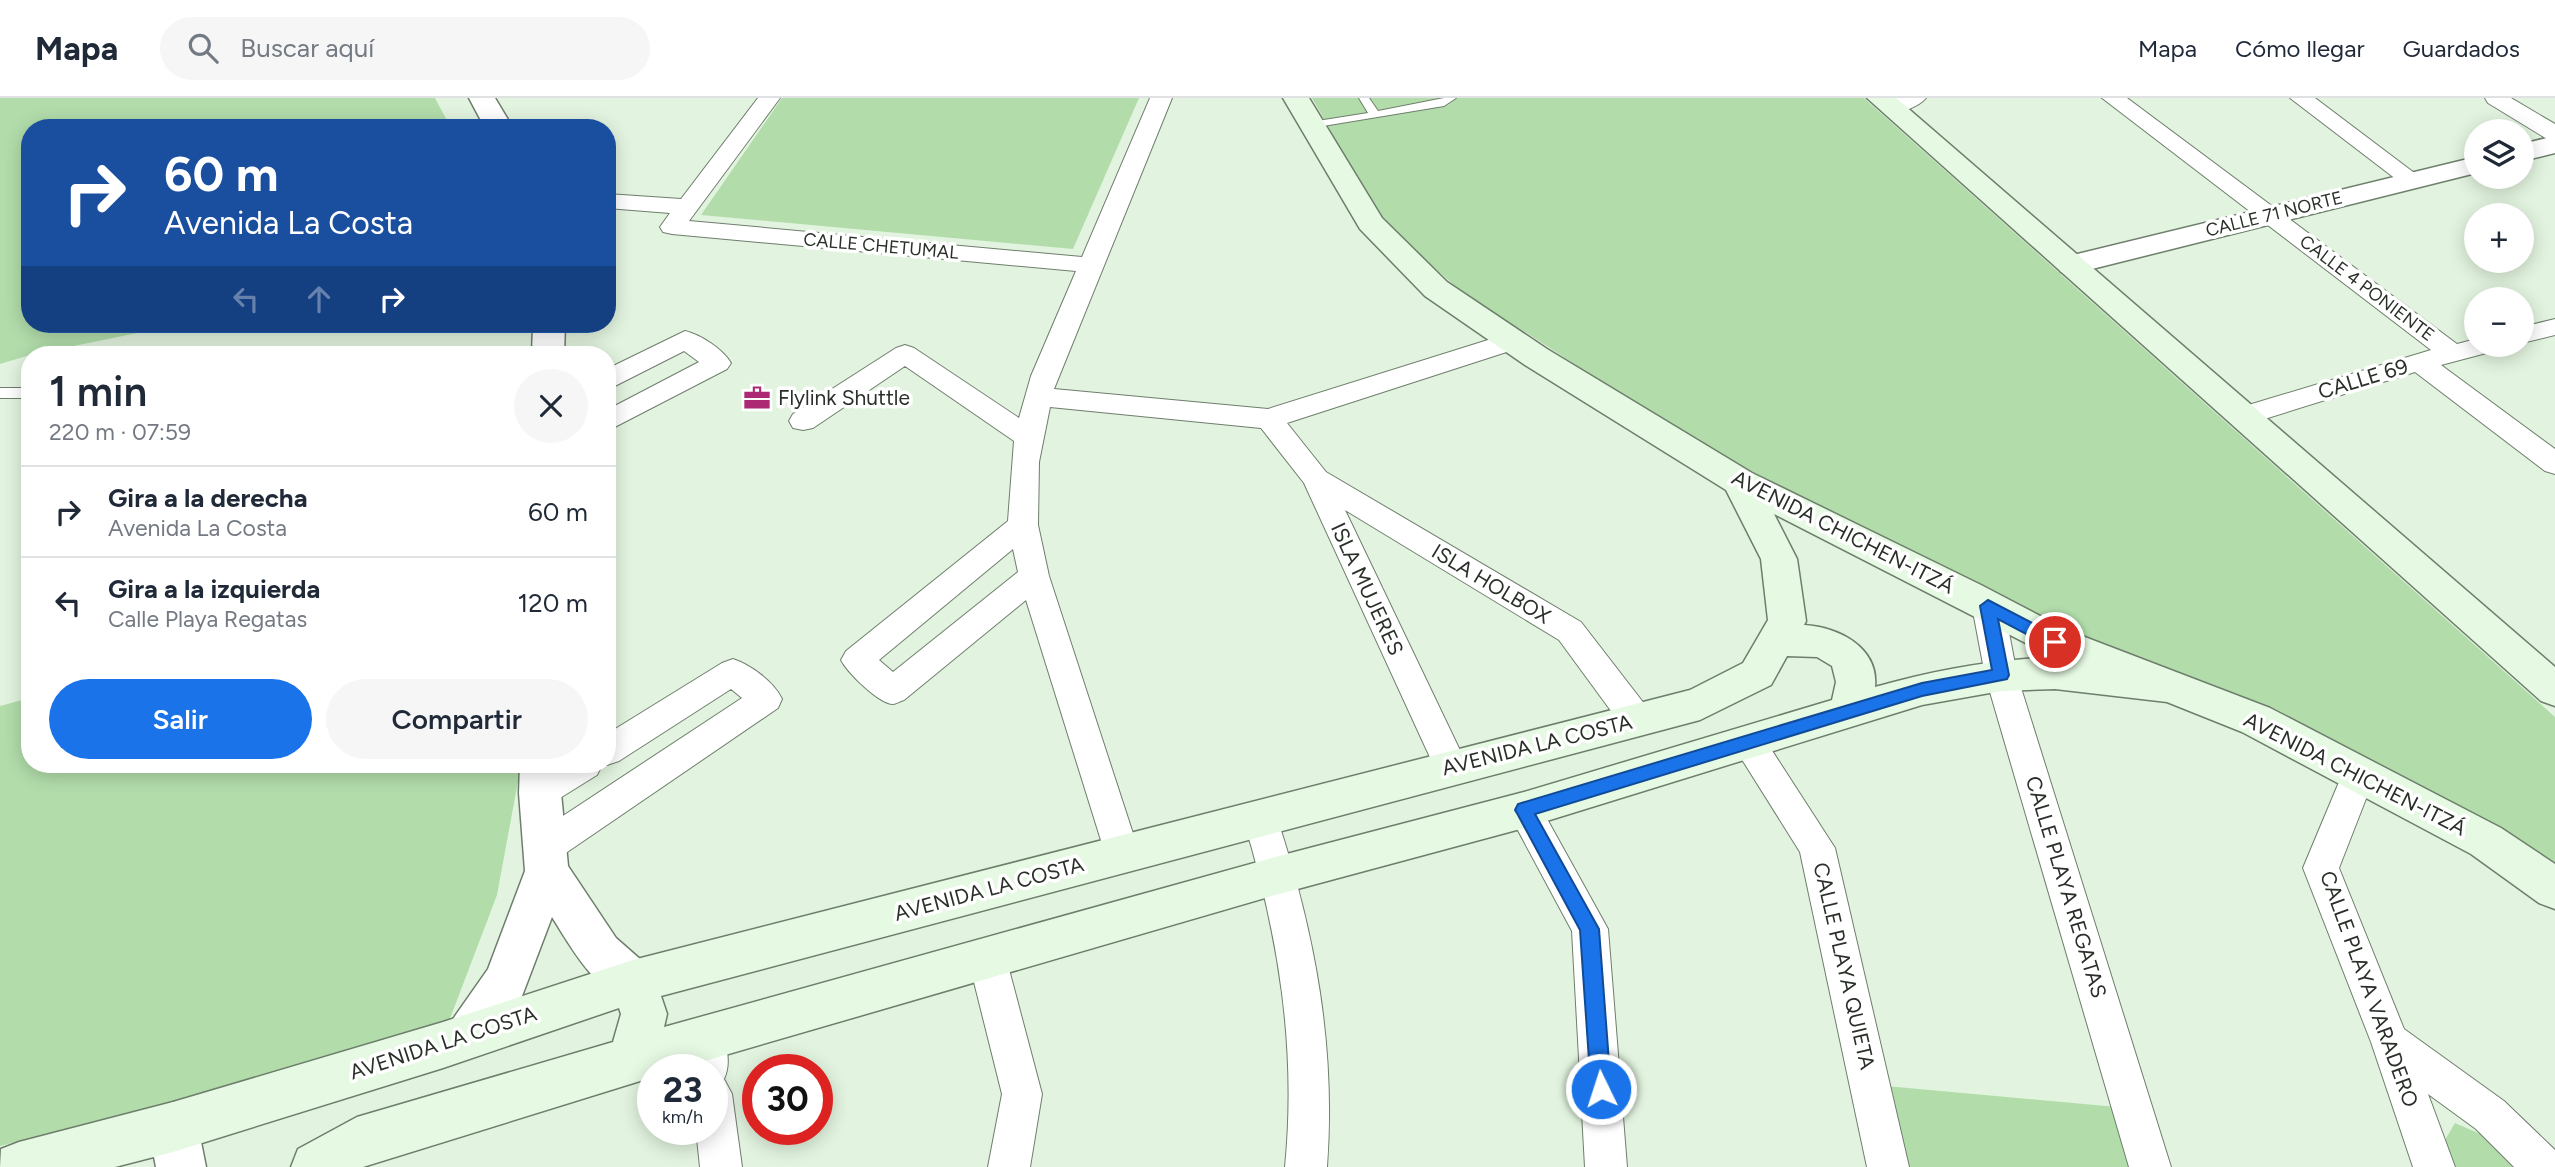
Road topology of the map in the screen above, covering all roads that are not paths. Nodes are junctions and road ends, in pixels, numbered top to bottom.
1 (482, 98) edge
2 (769, 98) edge
3 (1161, 98) edge
4 (1364, 98) edge
5 (1451, 98) edge
6 (2113, 98) edge
7 (2301, 98) edge
8 (2496, 98) edge
9 (1895, 101) edge
10 (1303, 112) edge
11 (1375, 115) junction
12 (494, 119) edge
13 (2555, 134) edge
14 (2555, 144) edge
15 (2534, 150) edge
16 (2464, 168) edge
17 (2413, 181) junction
18 (616, 202) edge
19 (688, 207) junction
20 (2270, 215) junction
21 (1090, 265) junction
22 (2072, 265) junction
23 (2555, 327) edge
24 (2534, 332) edge
25 (1513, 341) junction
26 (2464, 350) edge
27 (2452, 353) junction
28 (2418, 362) junction
29 (616, 376) edge
30 (0, 393) edge
31 (21, 393) edge
32 (1038, 397) junction
33 (616, 417) edge
34 (2242, 417) junction
35 (1269, 419) junction
36 (803, 421) dead end
37 (1028, 437) junction
38 (2555, 464) edge
39 (1316, 479) junction
40 (1740, 482) junction
41 (1023, 525) junction
42 (1034, 576) junction
43 (1988, 606) junction
44 (1775, 641) junction
45 (2001, 675) junction
46 (2165, 687) junction
47 (2555, 690) edge
48 (1846, 712) junction
49 (1637, 720) junction
50 (1748, 742) junction
51 (616, 745) edge
52 (1451, 767) junction
53 (2359, 772) junction
54 (560, 773) edge
55 (541, 779) edge
56 (1524, 810) junction
57 (1259, 818) junction
58 (1122, 855) junction
59 (545, 860) junction
60 (1279, 875) junction
61 (2555, 889) edge
62 (987, 958) junction
63 (633, 982) junction
64 (470, 1035) junction
65 (2390, 1042) junction
66 (707, 1053) edge
67 (632, 1060) junction
68 (718, 1145) edge
69 (177, 1147) edge
70 (19, 1167) edge
71 (316, 1167) edge
72 (721, 1167) edge
73 (1009, 1167) edge
74 (1306, 1167) edge
75 (1606, 1167) edge
76 (1888, 1167) edge
77 (2150, 1167) edge
78 (2434, 1167) edge
79 (2543, 1167) edge

1 - 12 street
2 - 19 street
3 - 21 street
4 - 11 lane
5 - 11 lane
6 - 20 street, CALLE 4 PONIENTE
7 - 17 street
8 - 13 street
9 - 22 main road
10 - 11 lane
10 - 25 main road, AVENIDA CHICHEN-ITZÁ
14 - 15 street
16 - 17 street, CALLE 71 NORTE
17 - 20 street, CALLE 71 NORTE
18 - 19 street
19 - 21 street, CALLE CHETUMAL
20 - 22 street, CALLE 71 NORTE
20 - 27 street, CALLE 4 PONIENTE
21 - 32 street
22 - 34 main road
23 - 24 street
25 - 35 street
25 - 40 main road, AVENIDA CHICHEN-ITZÁ
26 - 27 street, CALLE 69
27 - 28 street, CALLE 69
28 - 34 street, CALLE 69
28 - 38 street, CALLE 4 PONIENTE
29 - 33 street
30 - 31 lane
32 - 35 street
32 - 37 street
34 - 47 main road
35 - 39 street, ISLA MUJERES
36 - 37 street
37 - 41 street
39 - 49 street, ISLA HOLBOX
39 - 52 street, ISLA MUJERES
40 - 43 main road, AVENIDA CHICHEN-ITZÁ
40 - 44 main road, AVENIDA LA COSTA
41 - 42 street
41 - 42 street
42 - 58 street
43 - 45 street, CALLE PLAYA REGATAS
43 - 46 main road, AVENIDA CHICHEN-ITZÁ
44 - 48 main road
44 - 49 main road, AVENIDA LA COSTA
45 - 46 main road
45 - 48 main road
45 - 77 street, CALLE PLAYA REGATAS
46 - 53 main road, AVENIDA CHICHEN-ITZÁ
48 - 50 main road
49 - 52 main road, AVENIDA LA COSTA
50 - 56 main road
50 - 76 street, CALLE PLAYA QUIETA
51 - 59 street
52 - 57 main road, AVENIDA LA COSTA
53 - 61 main road, AVENIDA CHICHEN-ITZÁ
53 - 65 street, CALLE PLAYA VARADERO
54 - 55 street
55 - 59 street
56 - 60 main road
56 - 75 street
57 - 58 main road, AVENIDA LA COSTA
57 - 60 street
58 - 63 main road, AVENIDA LA COSTA
59 - 63 street
59 - 64 street
60 - 62 main road
60 - 74 street
62 - 66 main road
62 - 73 street
63 - 64 main road, AVENIDA LA COSTA
63 - 67 main road
64 - 69 main road, AVENIDA LA COSTA
65 - 78 street, CALLE PLAYA VARADERO
65 - 79 street
66 - 67 main road
67 - 71 main road
68 - 72 street
69 - 70 main road, AVENIDA LA COSTA

